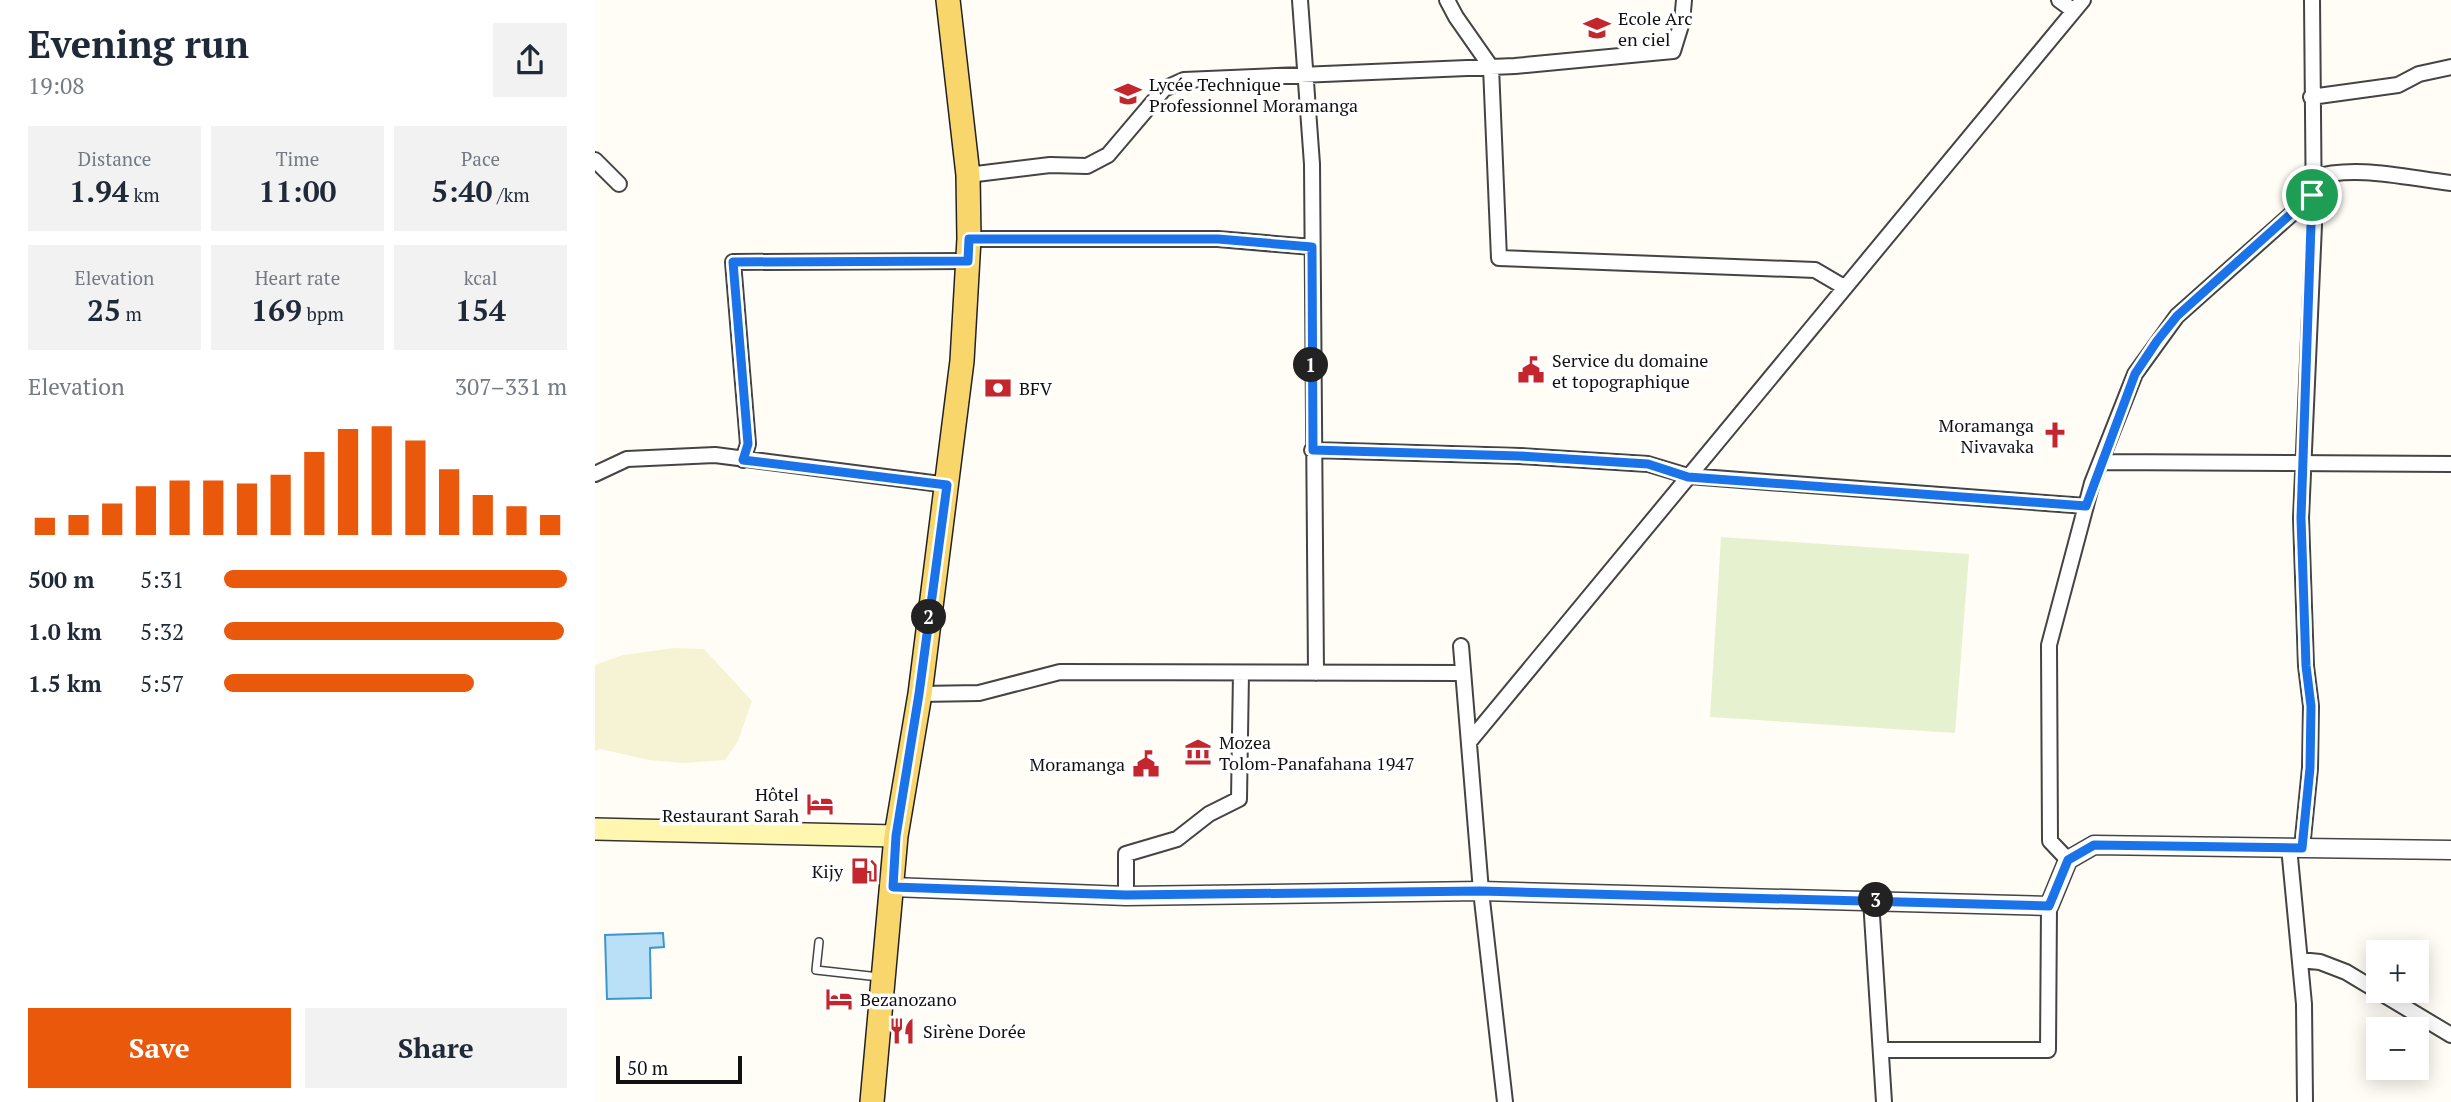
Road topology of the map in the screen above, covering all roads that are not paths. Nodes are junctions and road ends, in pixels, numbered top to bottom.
1 (948, 0) edge
2 (1300, 0) edge
3 (1447, 0) edge
4 (1684, 0) edge
5 (2059, 0) edge
6 (2312, 0) edge
7 (2078, 5) edge
8 (1491, 67) junction
9 (2451, 67) edge
10 (1305, 73) junction
11 (2311, 97) junction
12 (595, 160) edge
13 (968, 175) junction
14 (2312, 178) junction
15 (2451, 183) edge
16 (619, 184) dead end
17 (2312, 195) junction
18 (1312, 247) junction
19 (969, 250) junction
20 (1845, 287) junction
21 (1313, 450) junction
22 (743, 460) junction
23 (2101, 462) junction
24 (2305, 463) junction
25 (2451, 464) edge
26 (595, 474) edge
27 (1688, 477) junction
28 (947, 485) junction
29 (2086, 506) junction
30 (1461, 646) dead end
31 (1241, 673) junction
32 (1315, 673) junction
33 (1463, 673) junction
34 (919, 694) junction
35 (1469, 742) junction
36 (595, 829) edge
37 (896, 836) junction
38 (2295, 848) junction
39 (2451, 850) edge
40 (2068, 860) junction
41 (893, 887) junction
42 (1481, 891) junction
43 (1126, 895) junction
44 (1871, 900) junction
45 (2049, 906) junction
46 (819, 942) dead end
47 (2300, 960) junction
48 (883, 978) junction
49 (2451, 1035) edge
50 (1881, 1050) junction
51 (871, 1102) edge
52 (1505, 1102) edge
53 (1884, 1102) edge
54 (2305, 1102) edge

1 - 13 main road
2 - 10 street
3 - 8 street
4 - 8 street
5 - 7 street
6 - 11 street
7 - 20 street
8 - 10 street
8 - 20 street
9 - 11 street
10 - 13 street
10 - 18 street
11 - 14 street
12 - 16 street
13 - 19 main road
14 - 15 street
14 - 17 street
17 - 23 street
17 - 24 street
18 - 19 street
18 - 21 street
19 - 22 street
19 - 28 main road
20 - 27 street
21 - 27 street
21 - 32 street
22 - 26 street
22 - 28 street
23 - 24 street
23 - 29 street
24 - 25 street
24 - 38 street
27 - 29 street
27 - 35 street
28 - 34 main road
29 - 40 street
30 - 33 street
31 - 32 street
31 - 34 street
31 - 43 street
32 - 33 street
33 - 35 street
34 - 37 main road
35 - 42 street
36 - 37 main road
37 - 41 main road
38 - 39 street
38 - 40 street
38 - 47 street
40 - 45 street
41 - 43 street
41 - 48 main road
42 - 43 street
42 - 44 street
42 - 52 street
44 - 45 street
44 - 50 street
45 - 50 street
46 - 48 lane
47 - 49 street
47 - 54 street
48 - 51 main road
50 - 53 street

